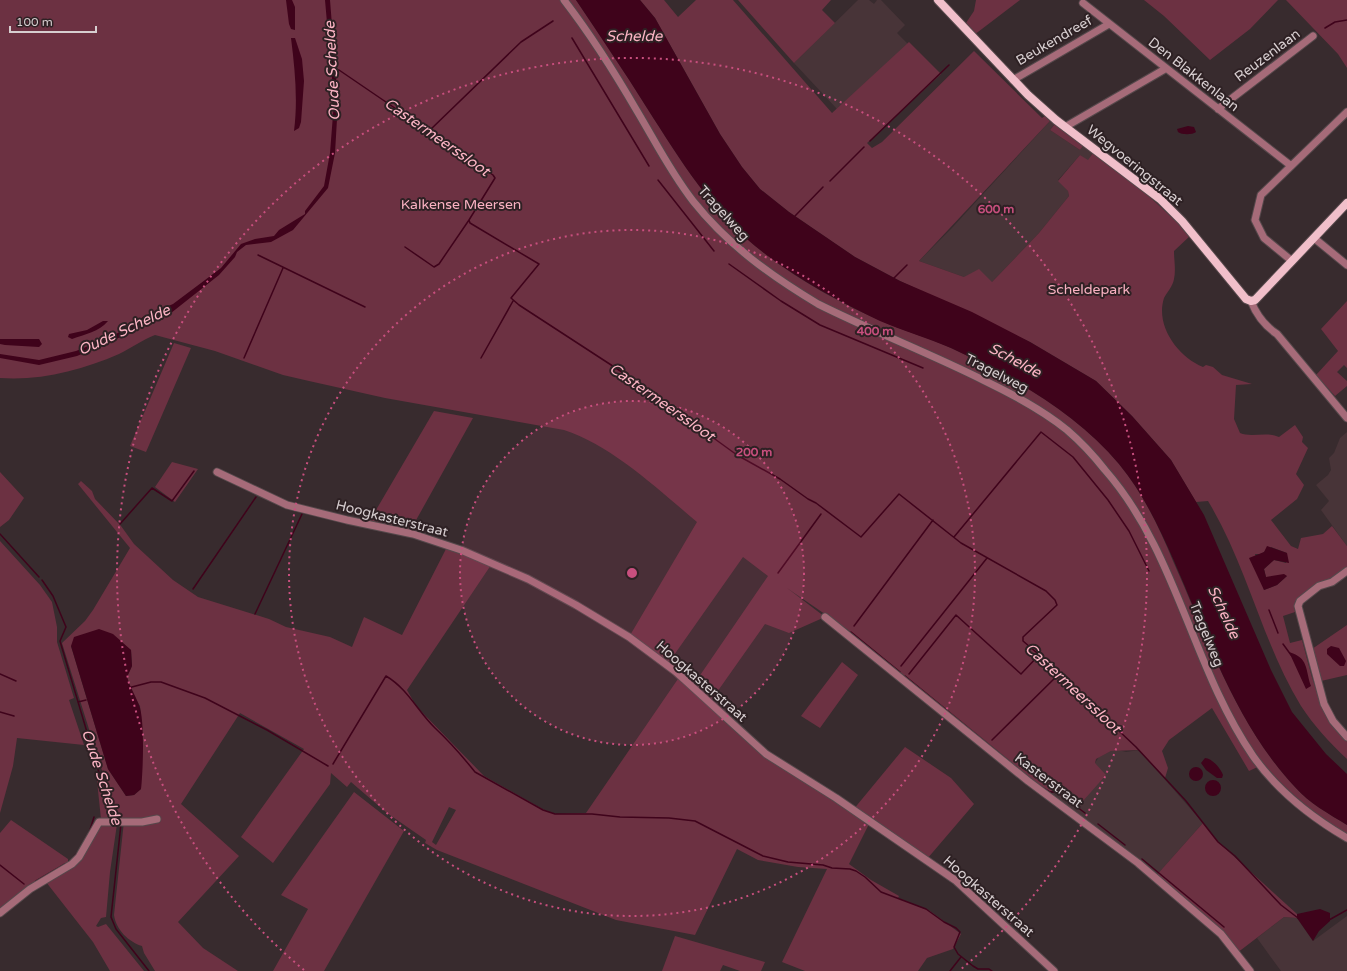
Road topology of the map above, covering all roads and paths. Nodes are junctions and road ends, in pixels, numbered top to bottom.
1 (564, 0) edge
2 (938, 0) edge
3 (1083, 3) dead end
4 (1109, 24) junction
5 (1313, 36) dead end
6 (1165, 69) junction
7 (1013, 80) junction
8 (1218, 109) junction
9 (1347, 112) edge
10 (1065, 126) junction
11 (1290, 165) junction
12 (1347, 203) edge
13 (1314, 238) junction
14 (1292, 261) junction
15 (1347, 265) edge
16 (1251, 301) junction
17 (1347, 418) edge
18 (217, 472) dead end
19 (1347, 571) edge
20 (825, 617) dead end
21 (1347, 737) edge
22 (157, 819) dead end
23 (1347, 838) edge
24 (0, 912) edge
25 (1054, 971) edge
26 (1250, 971) edge

1 - 23 street, Tragelweg
2 - 7 main road, Wegvoeringstraat
3 - 4 street, Den Blakkenlaan
4 - 6 street, Den Blakkenlaan
4 - 7 street, Beukendreef
5 - 8 street, Reuzenlaan
6 - 8 street, Den Blakkenlaan
6 - 10 street
7 - 10 main road, Wegvoeringstraat
8 - 11 street, Den Blakkenlaan
9 - 11 street
10 - 16 main road, Wegvoeringstraat
11 - 14 street
12 - 13 main road
13 - 14 main road
13 - 15 street
14 - 16 main road
16 - 17 street, Wegvoeringstraat
18 - 25 street, Hoogkasterstraat
19 - 21 street
20 - 26 street, Kasterstraat
22 - 24 street

